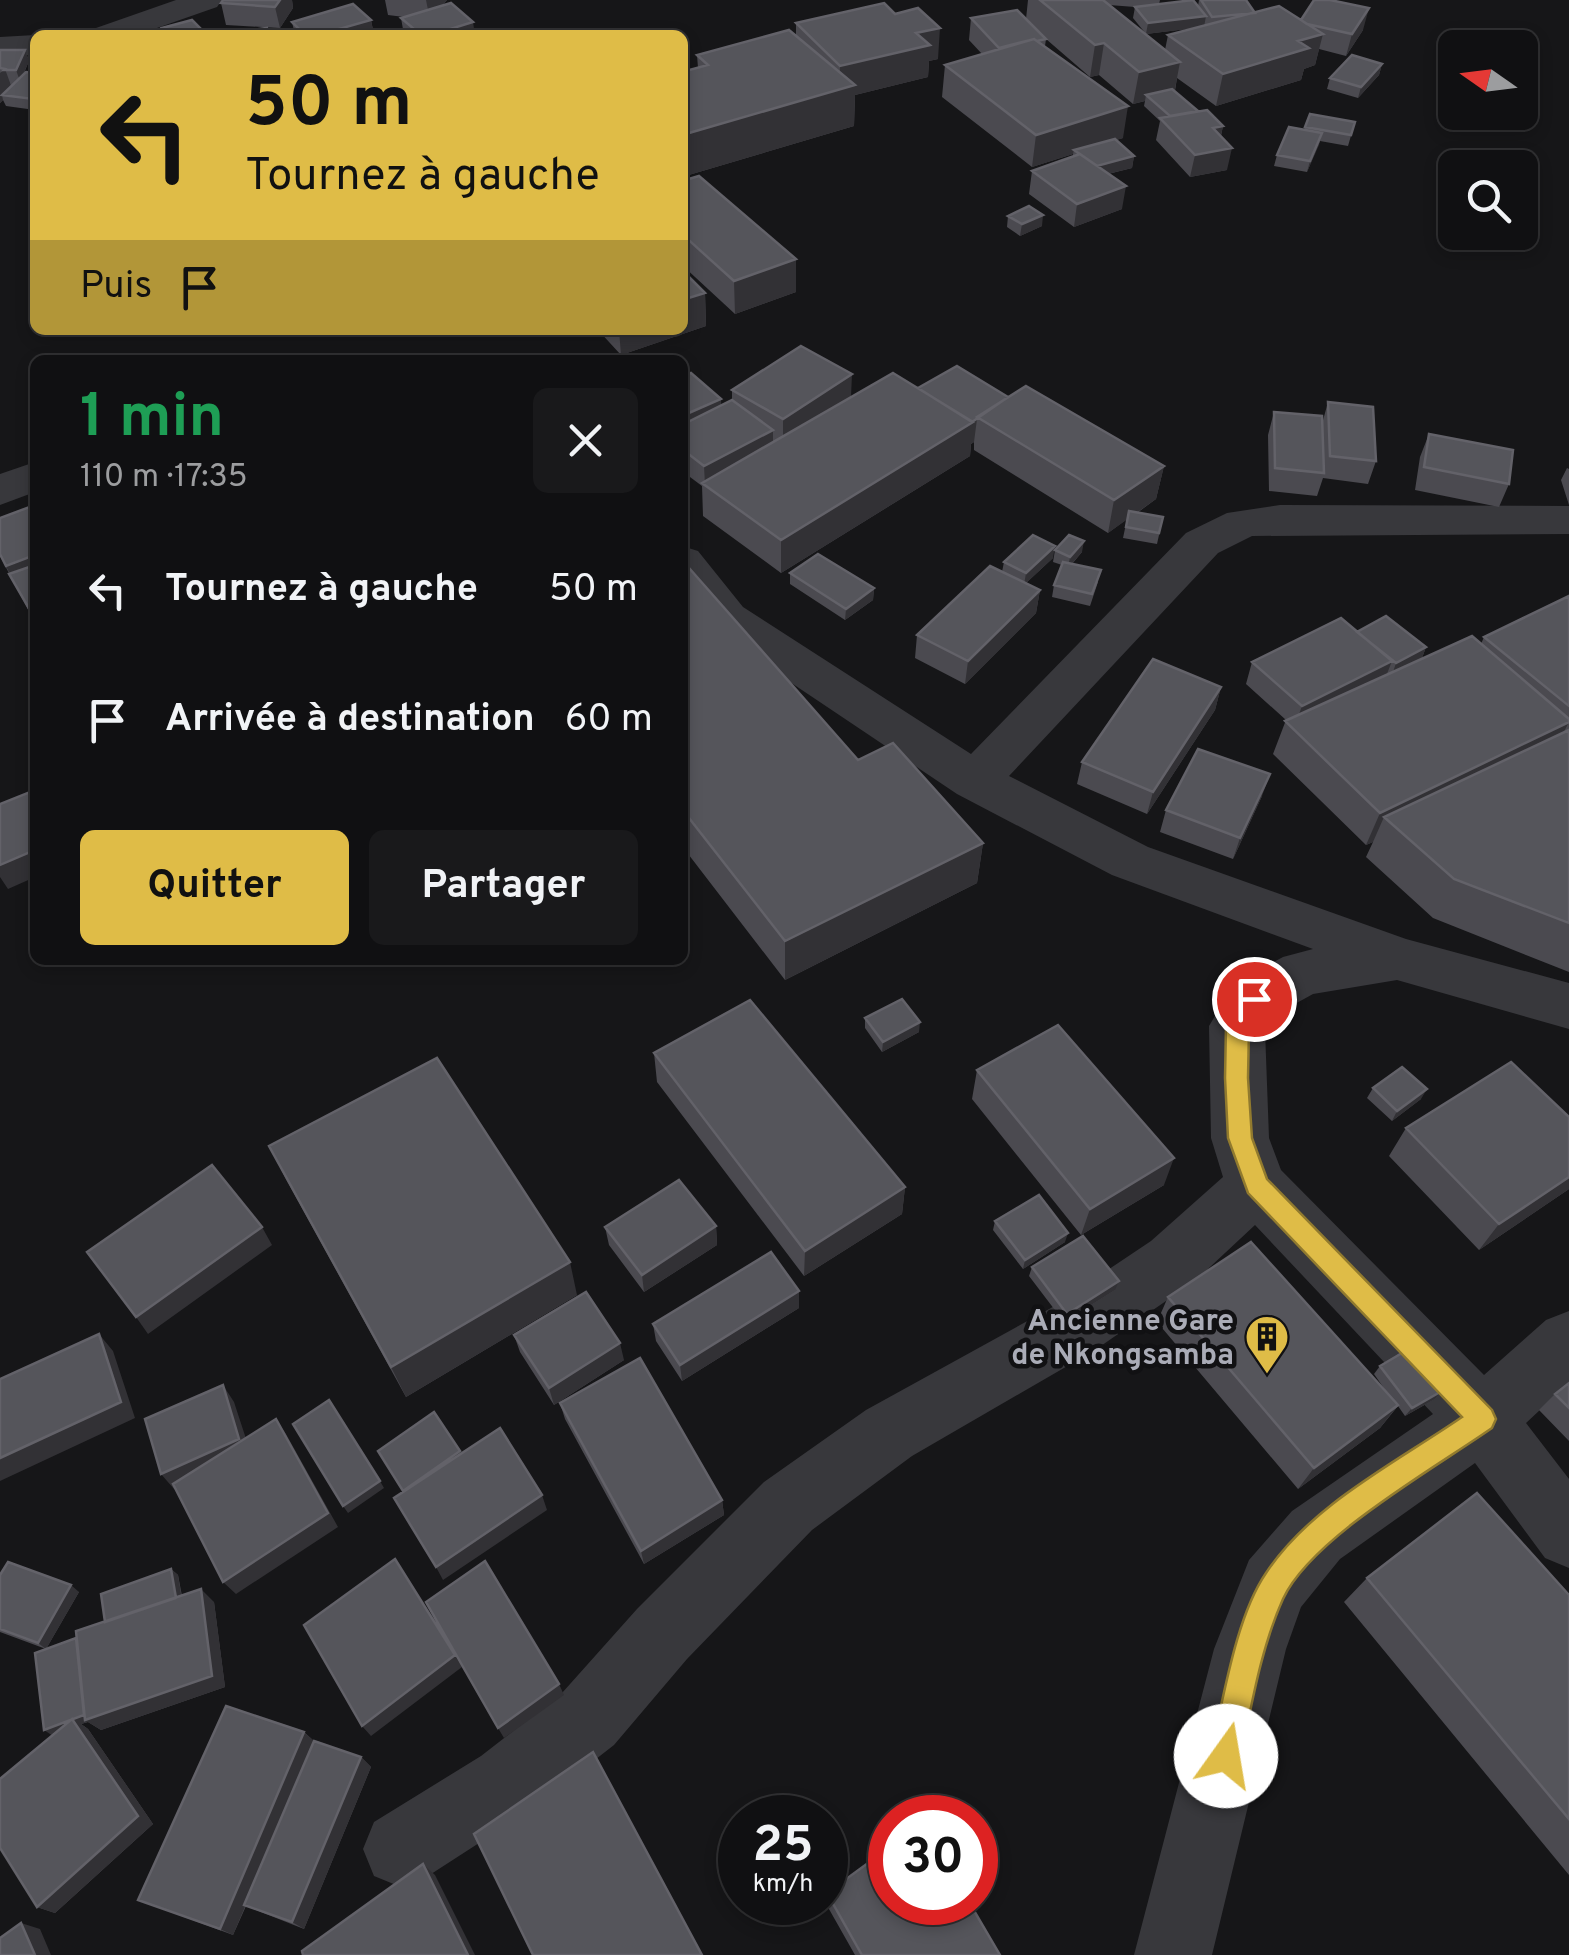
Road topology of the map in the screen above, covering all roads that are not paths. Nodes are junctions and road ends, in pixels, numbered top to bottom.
1 (206, 0) edge
2 (121, 30) edge
3 (30, 44) edge
4 (0, 47) edge
5 (30, 477) edge
6 (0, 491) edge
7 (1569, 520) edge
8 (688, 569) edge
9 (975, 780) junction
10 (1400, 959) junction
11 (1569, 1006) edge
12 (1256, 1185) junction
13 (1569, 1341) edge
14 (1482, 1419) junction
15 (1569, 1534) edge
16 (400, 1848) dead end
17 (1173, 1955) edge

1 - 2 street
3 - 4 street
5 - 6 street
7 - 9 street
8 - 9 street
9 - 10 street
10 - 11 street
10 - 12 street
12 - 14 street
12 - 16 street
13 - 14 street
14 - 15 street
14 - 17 street

